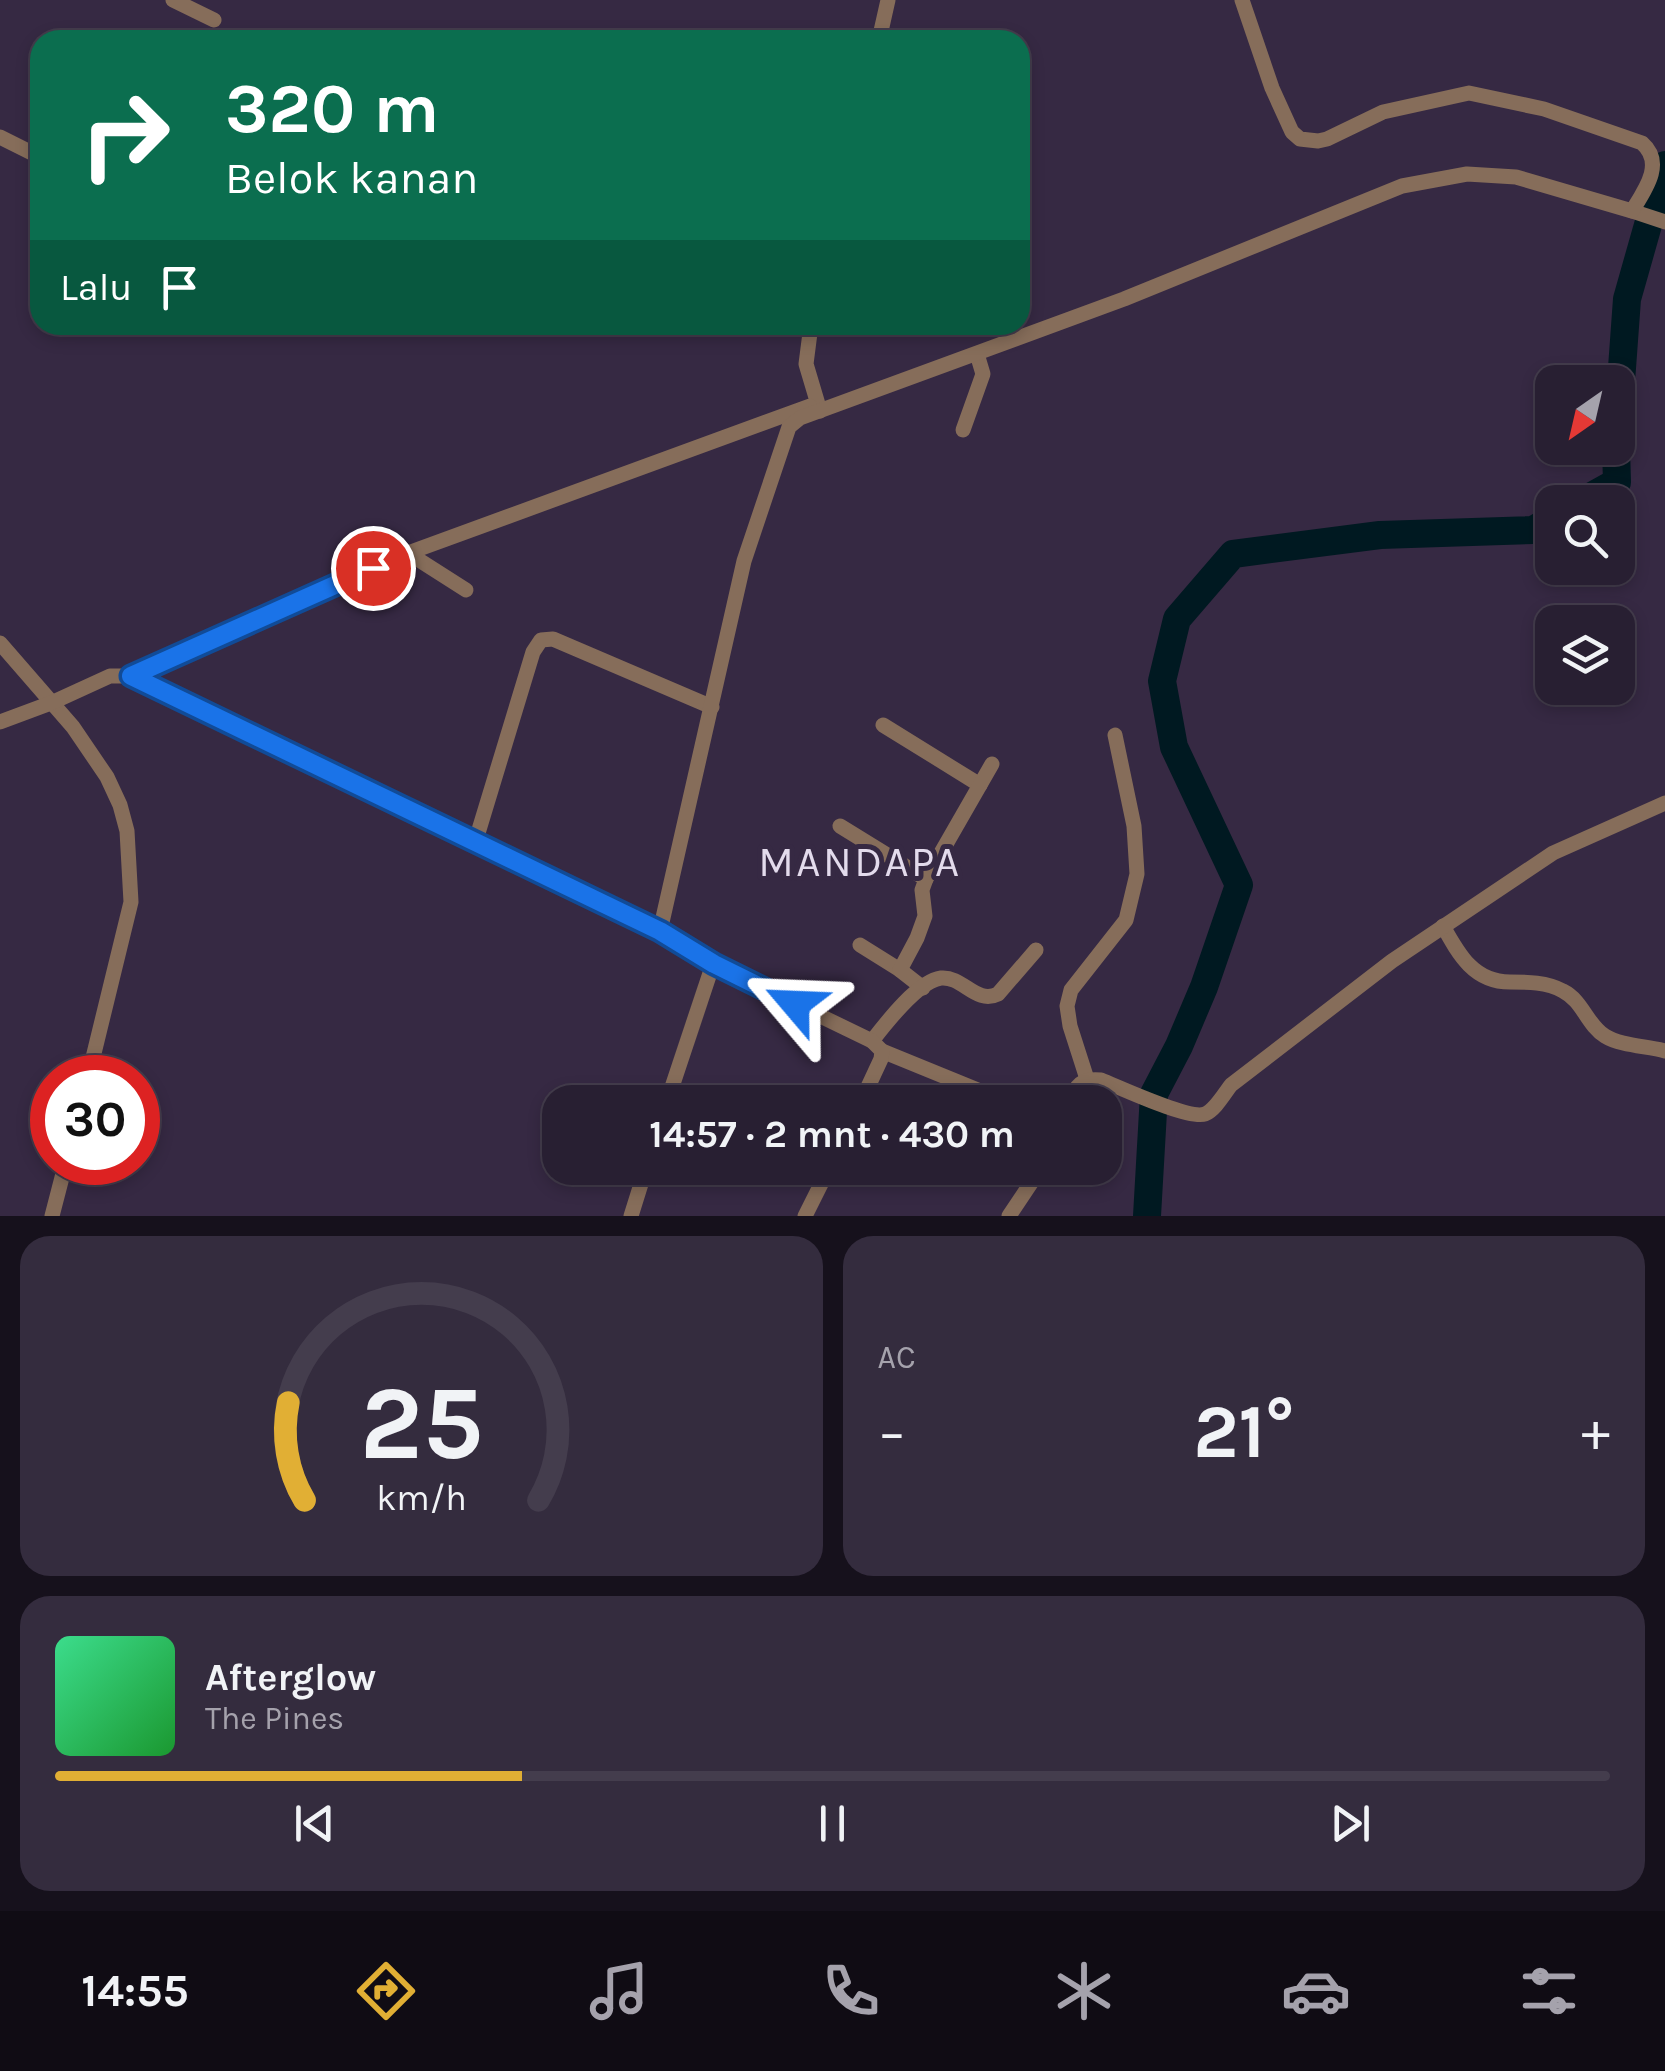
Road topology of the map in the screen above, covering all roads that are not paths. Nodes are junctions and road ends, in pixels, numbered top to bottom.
1 (172, 0) edge
2 (888, 0) edge
3 (1242, 0) edge
4 (214, 20) dead end
5 (881, 30) edge
6 (0, 137) edge
7 (30, 152) edge
8 (1636, 213) junction
9 (1665, 222) edge
10 (1030, 334) edge
11 (810, 335) edge
12 (1026, 335) edge
13 (976, 354) junction
14 (817, 404) junction
15 (962, 430) dead end
16 (408, 553) junction
17 (466, 590) dead end
18 (0, 644) edge
19 (131, 676) junction
20 (51, 703) junction
21 (712, 707) junction
22 (0, 722) edge
23 (883, 725) dead end
24 (1115, 735) dead end
25 (992, 764) dead end
26 (980, 785) junction
27 (1665, 803) edge
28 (840, 826) dead end
29 (474, 843) junction
30 (926, 880) junction
31 (1443, 926) junction
32 (660, 931) junction
33 (860, 945) dead end
34 (1036, 950) dead end
35 (714, 964) junction
36 (900, 970) junction
37 (922, 988) junction
38 (877, 1046) junction
39 (1665, 1051) edge
40 (94, 1055) edge
41 (1087, 1079) junction
42 (673, 1085) edge
43 (868, 1085) edge
44 (968, 1085) edge
45 (1078, 1085) edge
46 (60, 1185) edge
47 (640, 1185) edge
48 (820, 1185) edge
49 (1029, 1185) edge
50 (52, 1216) edge
51 (630, 1216) edge
52 (804, 1216) edge
53 (1008, 1216) edge

1 - 4 street
2 - 5 street
3 - 8 street
6 - 7 street
8 - 9 street
8 - 10 street
11 - 14 street
12 - 13 street
13 - 14 street
13 - 15 street
14 - 16 street
14 - 21 street
16 - 17 street
16 - 19 street
18 - 20 street
19 - 20 street
19 - 29 street
20 - 22 street
20 - 40 street
21 - 29 street
21 - 32 street
23 - 26 street
24 - 41 street
25 - 26 street
26 - 30 street
27 - 31 street
28 - 30 street
29 - 32 street
30 - 36 street
31 - 39 street
31 - 41 street
32 - 35 street
33 - 36 street
34 - 37 street
35 - 38 street
35 - 42 street
36 - 37 street
37 - 38 street
38 - 43 street
38 - 44 street
41 - 45 street
46 - 50 street
47 - 51 street
48 - 52 street
49 - 53 street

